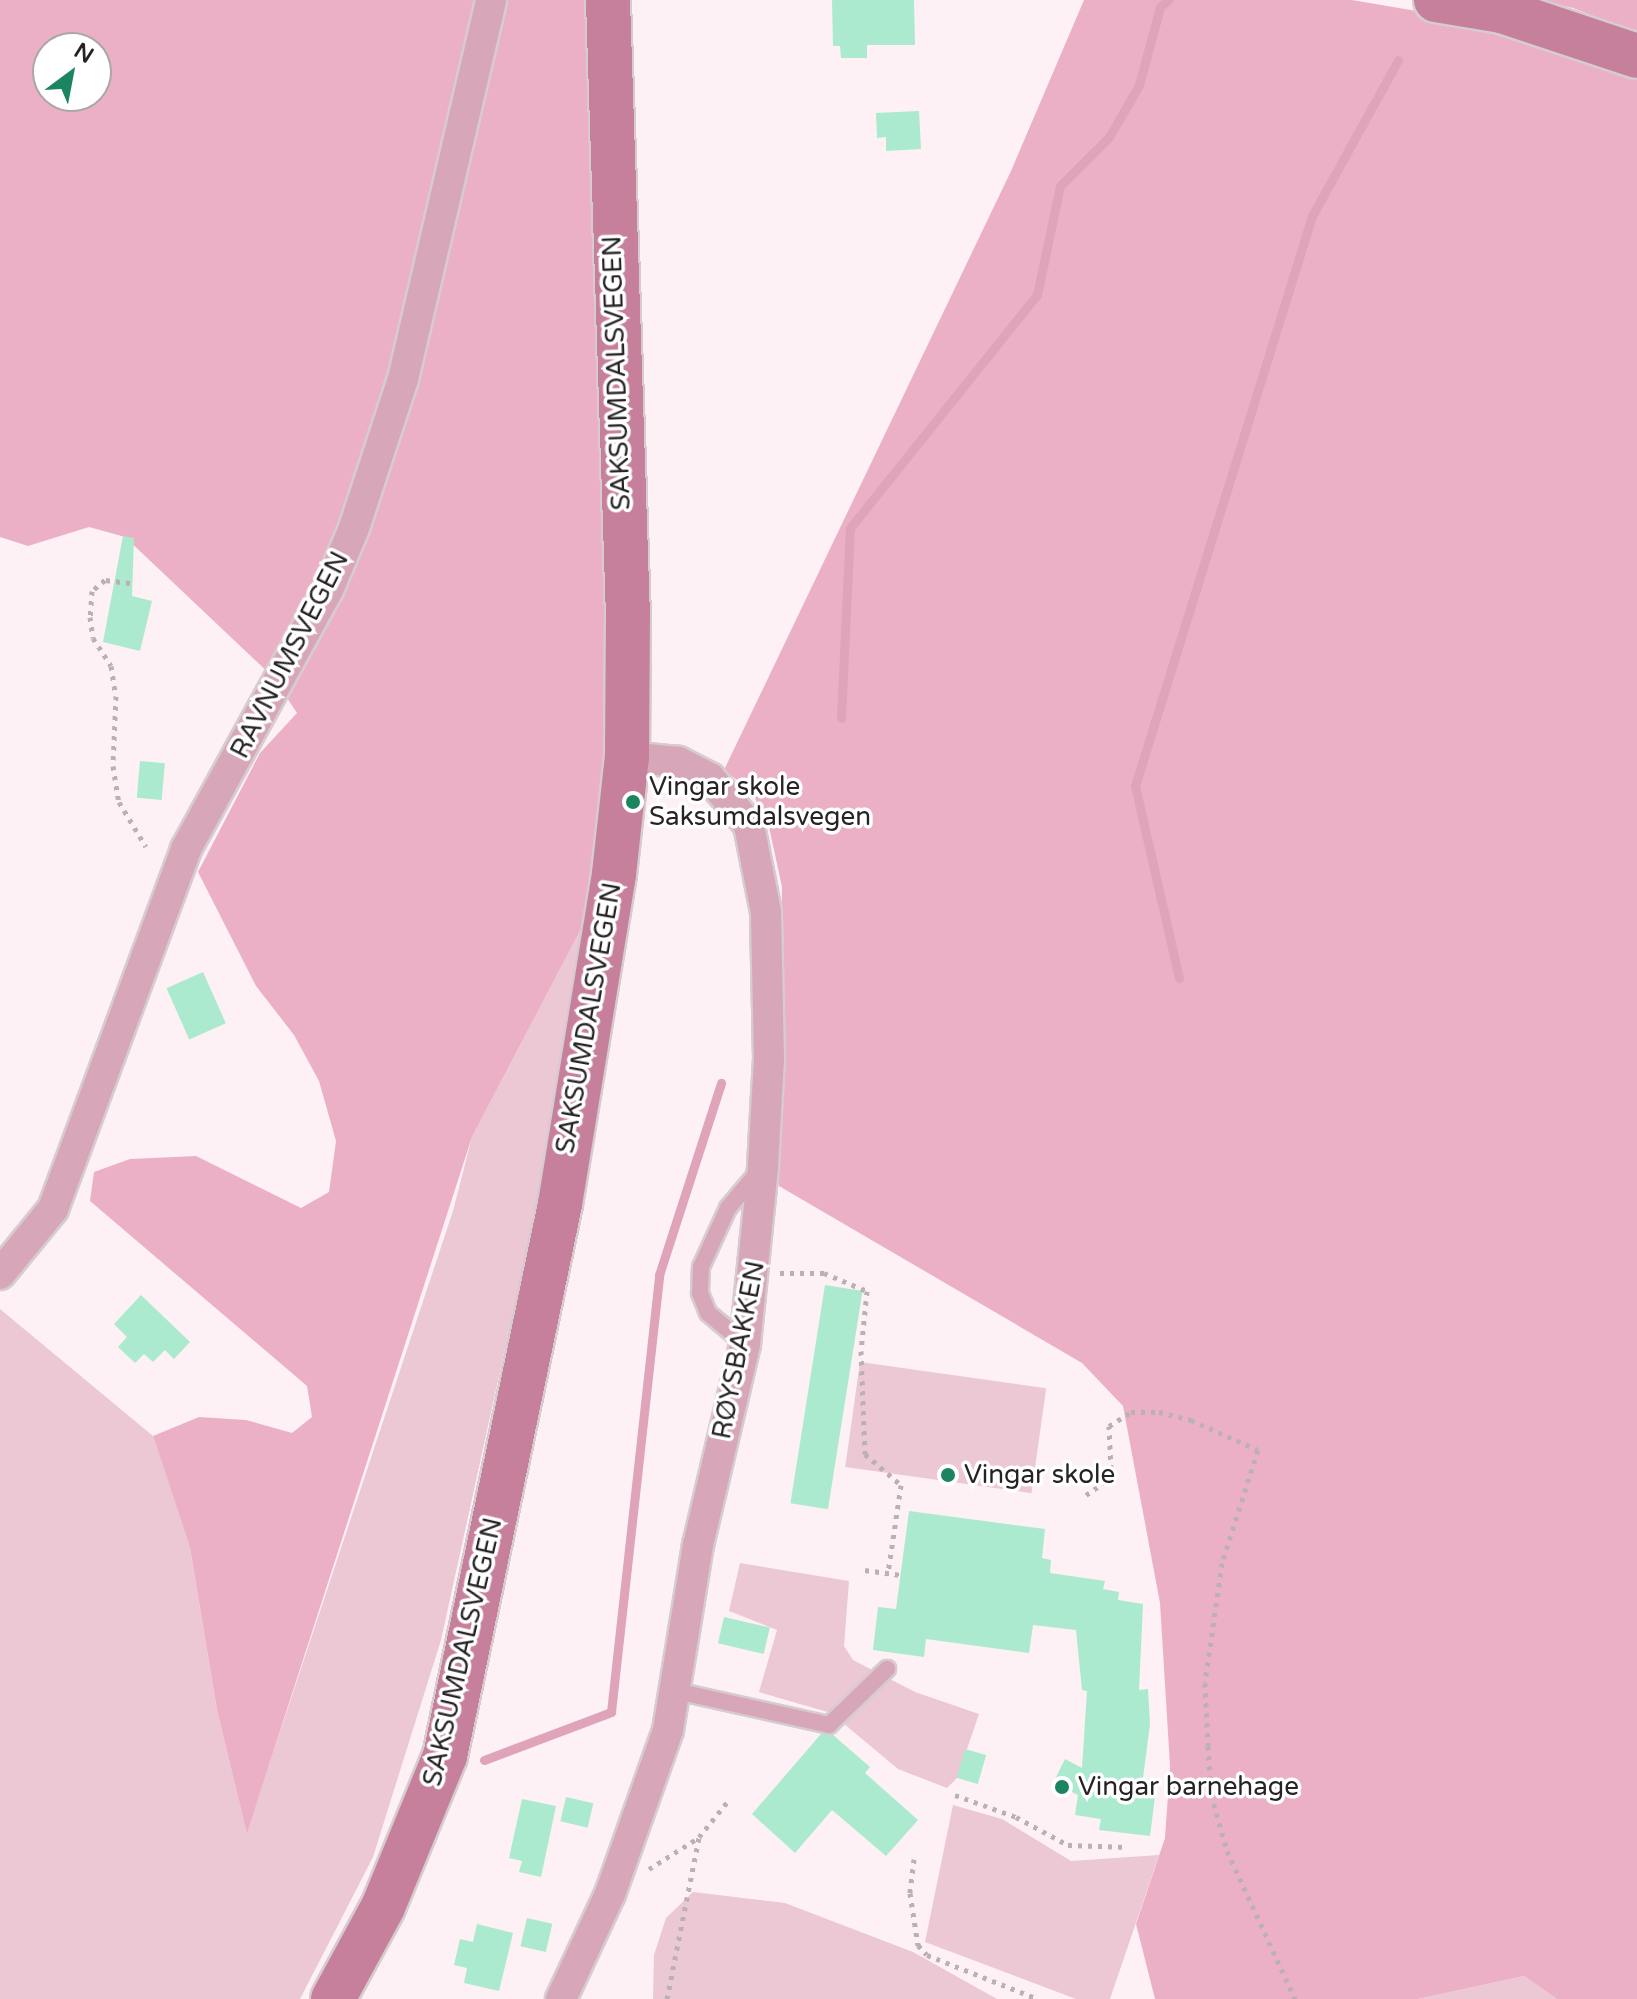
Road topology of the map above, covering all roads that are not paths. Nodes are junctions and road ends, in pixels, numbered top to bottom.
1 (491, 0) edge
2 (608, 0) edge
3 (1436, 0) edge
4 (1637, 56) edge
5 (627, 757) junction
6 (763, 1166) junction
7 (0, 1274) edge
8 (745, 1344) junction
9 (887, 1669) dead end
10 (676, 1691) junction
11 (333, 1999) edge
12 (561, 1999) edge

1 - 7 street, RAVNUMSVEGEN
2 - 5 main road, SAKSUMDALSVEGEN
3 - 4 main road
5 - 6 street, RØYSBAKKEN
5 - 11 main road, SAKSUMDALSVEGEN
6 - 8 street, RØYSBAKKEN
6 - 8 lane
8 - 10 street, RØYSBAKKEN
9 - 10 lane
10 - 12 street, RØYSBAKKEN

